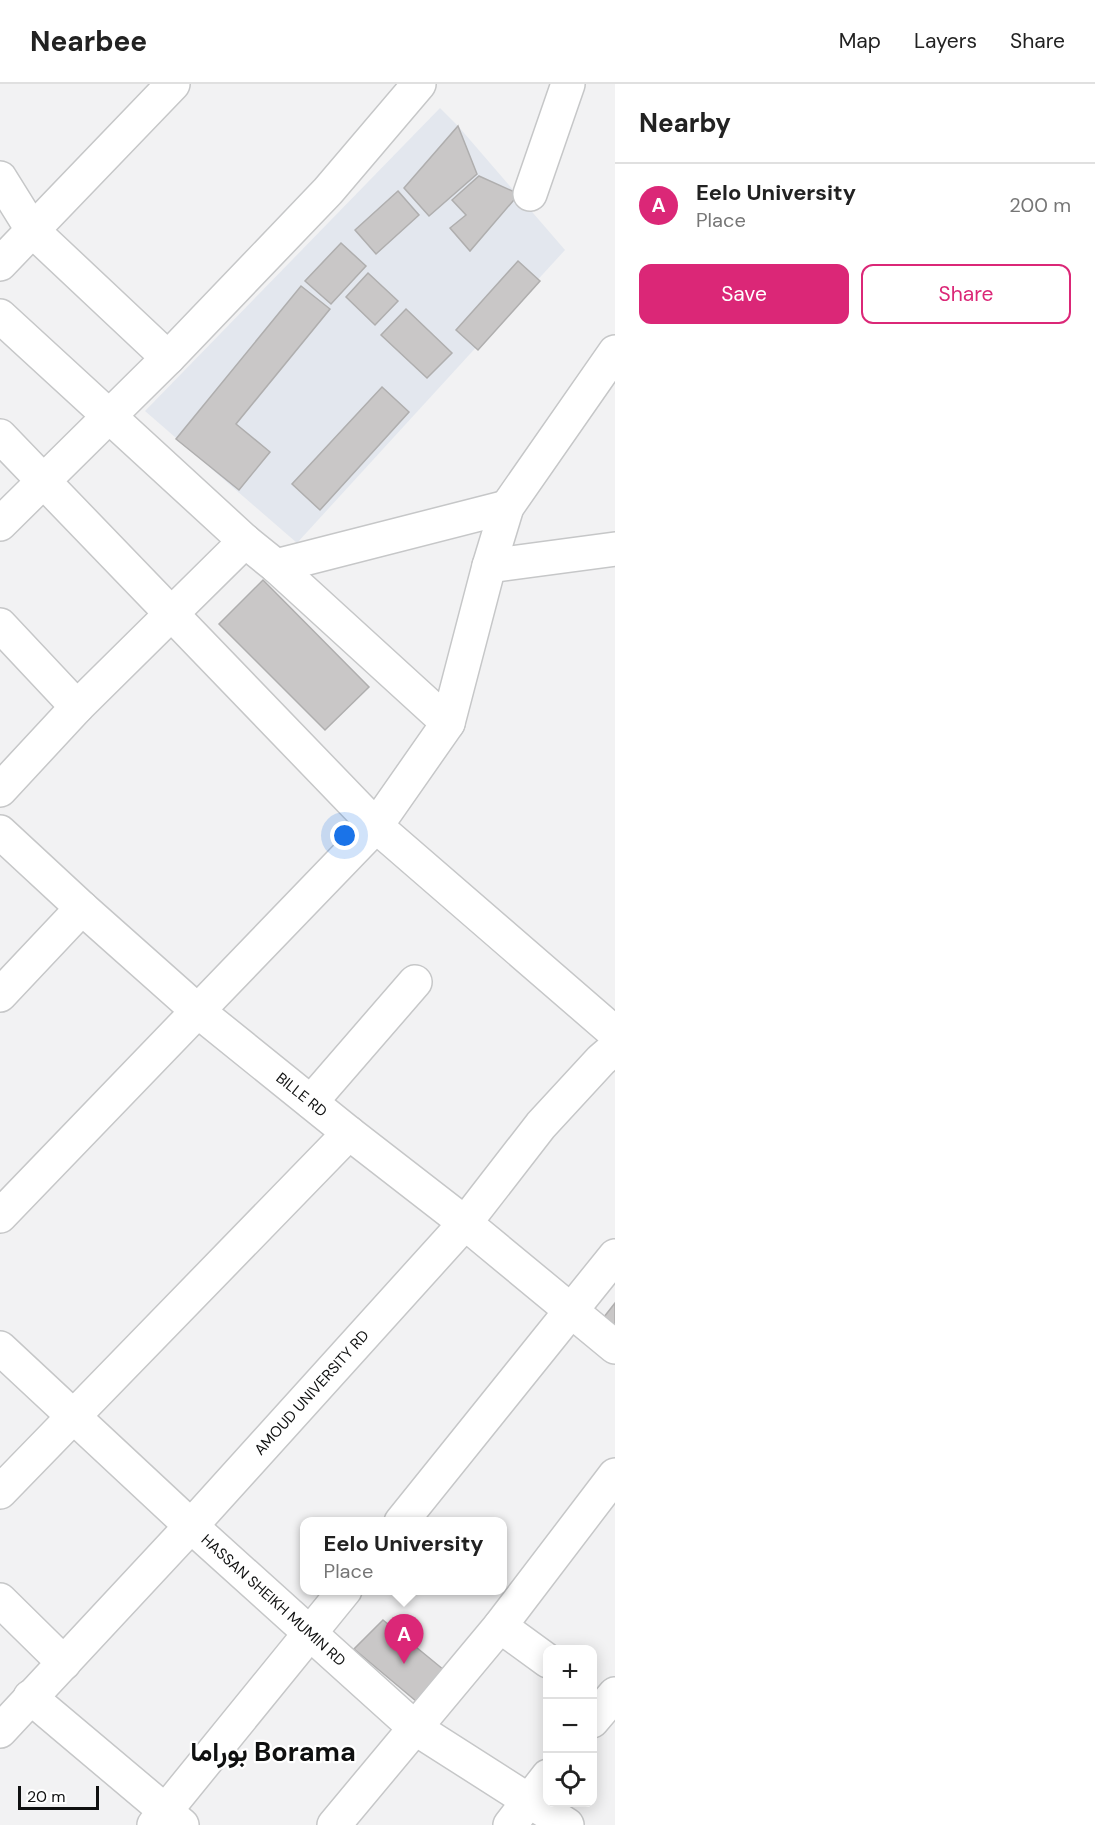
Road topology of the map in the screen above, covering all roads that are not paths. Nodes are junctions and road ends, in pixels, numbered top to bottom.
1 (173, 84) edge
2 (419, 84) edge
3 (568, 84) edge
4 (0, 178) edge
5 (530, 194) dead end
6 (33, 231) junction
7 (0, 264) edge
8 (0, 316) edge
9 (615, 352) edge
10 (168, 358) junction
11 (110, 416) junction
12 (0, 436) edge
13 (44, 480) junction
14 (507, 507) junction
15 (0, 524) edge
16 (245, 541) junction
17 (615, 549) edge
18 (276, 566) junction
19 (489, 566) junction
20 (172, 613) junction
21 (0, 625) edge
22 (77, 707) junction
23 (448, 723) junction
24 (0, 790) edge
25 (376, 826) junction
26 (0, 832) edge
27 (82, 908) junction
28 (414, 982) dead end
29 (0, 995) edge
30 (199, 1012) junction
31 (615, 1033) edge
32 (615, 1048) edge
33 (311, 1102) junction
34 (349, 1133) junction
35 (0, 1216) edge
36 (465, 1223) junction
37 (615, 1256) edge
38 (571, 1310) junction
39 (615, 1347) edge
40 (0, 1348) edge
41 (73, 1416) junction
42 (615, 1475) edge
43 (0, 1492) edge
44 (404, 1517) edge
45 (191, 1526) junction
46 (341, 1595) edge
47 (0, 1600) edge
48 (500, 1626) junction
49 (310, 1634) junction
50 (543, 1657) edge
51 (64, 1663) junction
52 (30, 1697) junction
53 (415, 1728) junction
54 (0, 1731) edge
55 (529, 1800) edge
56 (167, 1820) edge
57 (334, 1825) edge
58 (567, 1825) edge

1 - 6 street
2 - 10 street
3 - 5 street
4 - 6 street
6 - 7 street
6 - 10 street
8 - 11 street
9 - 14 street
10 - 11 street
11 - 13 street
11 - 16 street
12 - 13 street
13 - 15 street
13 - 20 street
14 - 18 street
14 - 19 street
16 - 18 street
16 - 20 street
17 - 19 street
18 - 23 street
19 - 23 street
20 - 22 street
20 - 25 street
21 - 22 street
22 - 24 street
23 - 25 street
25 - 30 street
25 - 31 street
26 - 27 street, BILLE RD
27 - 29 street
27 - 30 street, BILLE RD
28 - 33 street
30 - 33 street, BILLE RD
30 - 35 street
32 - 36 street, AMOUD UNIVERSITY RD
33 - 34 street, BILLE RD
34 - 36 street, BILLE RD
34 - 41 street
36 - 38 street, BILLE RD
36 - 45 street, AMOUD UNIVERSITY RD
37 - 38 street
38 - 39 street, BILLE RD
38 - 44 street
40 - 41 street, HASSAN SHEIKH MUMIN RD
41 - 43 street
41 - 45 street, HASSAN SHEIKH MUMIN RD
42 - 48 street
45 - 49 street, HASSAN SHEIKH MUMIN RD
45 - 51 street, AMOUD UNIVERSITY RD
46 - 49 street
47 - 51 street
48 - 50 street
48 - 53 street
49 - 53 street, HASSAN SHEIKH MUMIN RD
49 - 56 street
51 - 52 street, AMOUD UNIVERSITY RD
52 - 54 street, AMOUD UNIVERSITY RD
52 - 56 street
53 - 55 street, HASSAN SHEIKH MUMIN RD
53 - 57 street
55 - 58 street, HASSAN SHEIKH MUMIN RD

